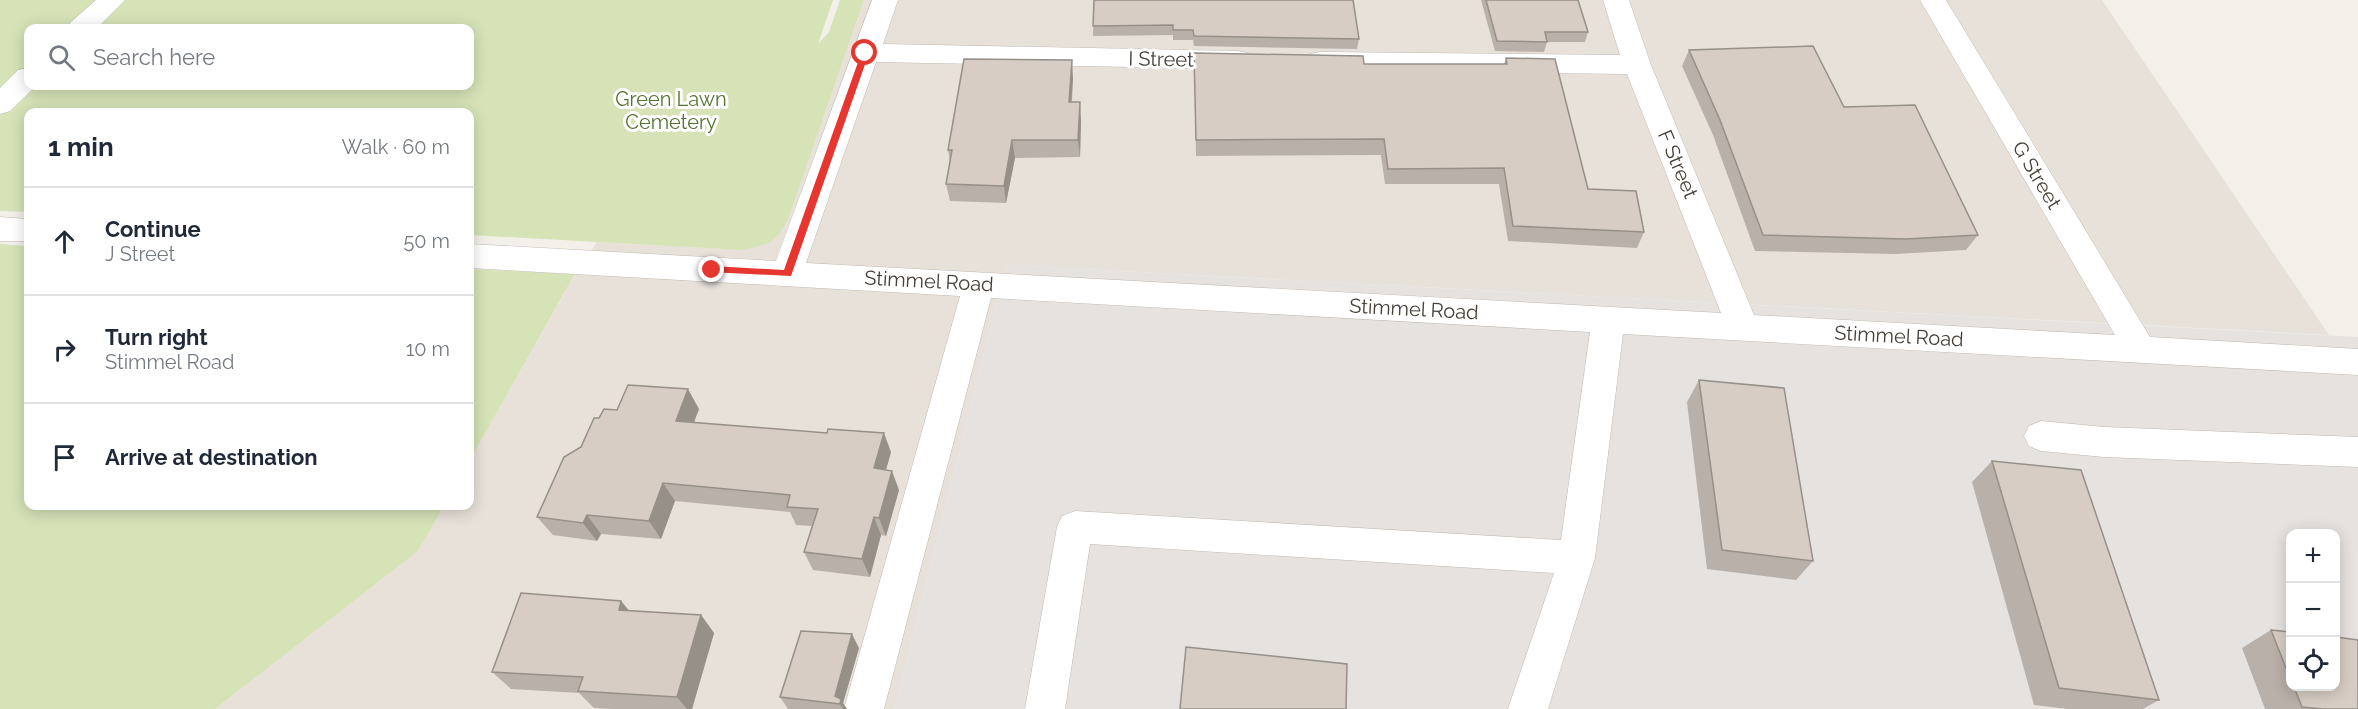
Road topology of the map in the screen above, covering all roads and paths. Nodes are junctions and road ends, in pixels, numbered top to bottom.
1 (112, 0) edge
2 (885, 0) edge
3 (1616, 0) edge
4 (1933, 0) edge
5 (85, 24) edge
6 (865, 53) junction
7 (1260, 60) edge
8 (1295, 60) edge
9 (1636, 65) junction
10 (24, 81) edge
11 (0, 104) edge
12 (0, 229) edge
13 (24, 230) edge
14 (474, 256) edge
15 (787, 273) junction
16 (979, 284) junction
17 (1608, 320) junction
18 (1743, 328) junction
19 (2141, 350) junction
20 (2358, 362) edge
21 (2041, 436) dead end
22 (2358, 452) edge
23 (1577, 558) junction
24 (864, 709) edge
25 (1045, 709) edge
26 (1528, 709) edge

1 - 5 street
2 - 6 street
3 - 9 street, F Street
4 - 19 street, G Street
6 - 7 street, I Street
6 - 15 street
8 - 9 street
9 - 18 street, F Street
10 - 11 street
12 - 13 street
14 - 15 street, Stimmel Road
15 - 16 street, Stimmel Road
16 - 17 street, Stimmel Road
16 - 24 street
17 - 18 street, Stimmel Road
17 - 23 street
18 - 19 street, Stimmel Road
19 - 20 street, Stimmel Road
21 - 22 street
23 - 25 street
23 - 26 street

